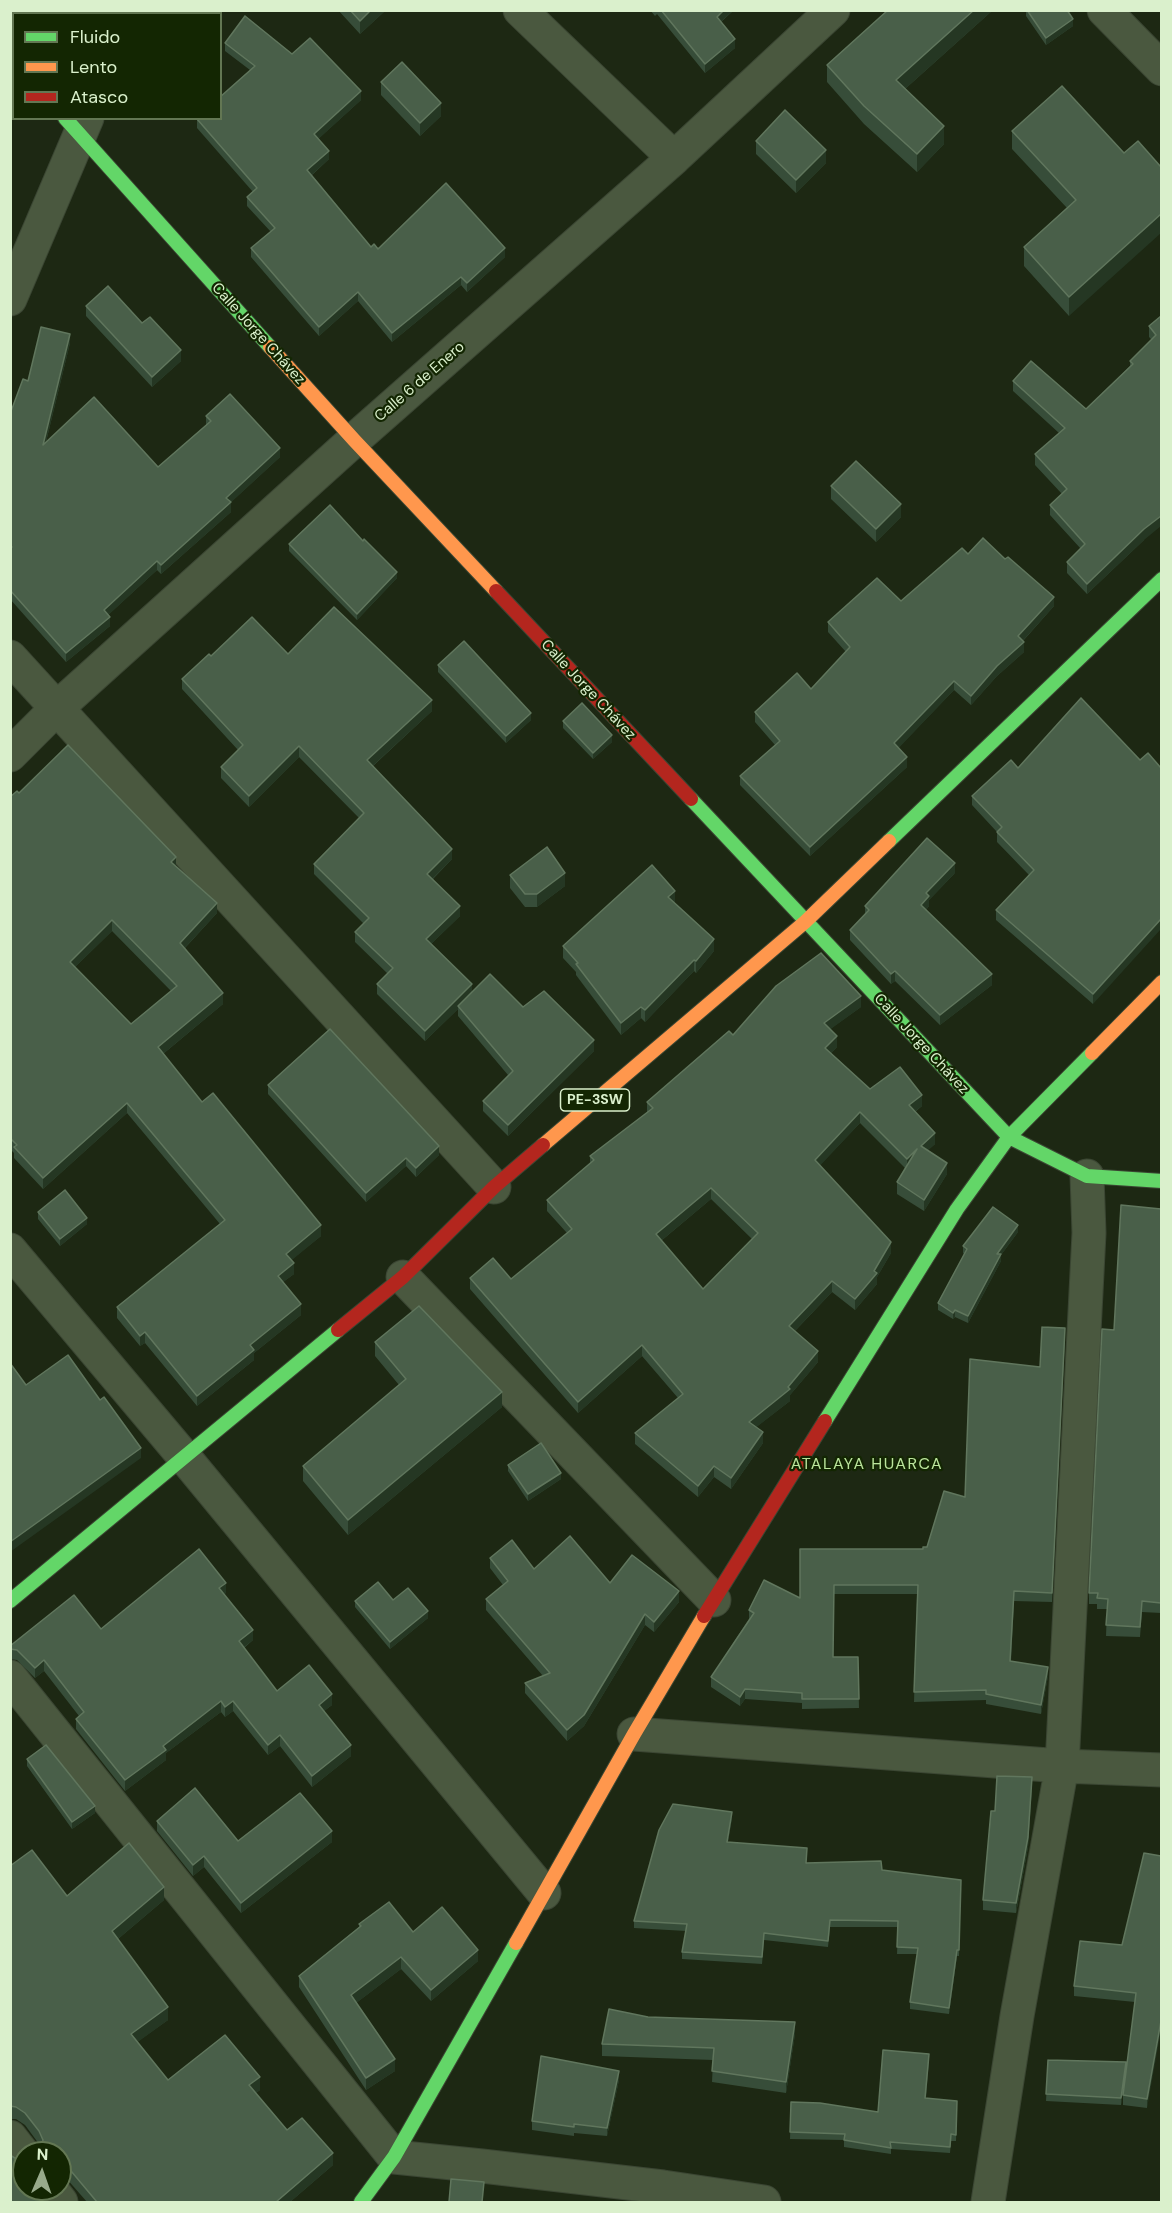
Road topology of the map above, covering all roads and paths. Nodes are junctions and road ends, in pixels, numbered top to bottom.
1 (520, 10) edge
2 (833, 10) edge
3 (1104, 10) edge
4 (1161, 69) edge
5 (77, 124) edge
6 (674, 158) junction
7 (10, 299) edge
8 (354, 440) junction
9 (1161, 579) edge
10 (10, 657) edge
11 (58, 707) junction
12 (10, 755) edge
13 (805, 922) junction
14 (1161, 982) edge
15 (1009, 1137) junction
16 (1087, 1176) junction
17 (1161, 1181) edge
18 (494, 1187) junction
19 (10, 1250) edge
20 (403, 1277) junction
21 (185, 1458) junction
22 (714, 1600) junction
23 (10, 1601) edge
24 (10, 1677) edge
25 (634, 1734) junction
26 (1062, 1766) junction
27 (1161, 1770) edge
28 (544, 1893) junction
29 (394, 2157) junction
30 (362, 2202) edge
31 (764, 2202) edge
32 (988, 2202) edge

1 - 6 street
2 - 6 street, Calle 6 de Enero
3 - 4 street
5 - 7 street
5 - 8 street, Calle Jorge Chávez
6 - 8 street, Calle 6 de Enero
8 - 11 street, Calle 6 de Enero
8 - 13 street, Calle Jorge Chávez
9 - 13 street, PE-3SW
10 - 11 street
11 - 12 street, Calle 6 de Enero
11 - 18 street
13 - 15 street, Calle Jorge Chávez
13 - 18 street, PE-3SW
14 - 15 street
15 - 16 street, Calle Jorge Chávez
15 - 22 street
16 - 17 street, Calle Jorge Chávez
16 - 26 street
18 - 20 street, PE-3SW
19 - 21 street
20 - 21 street, PE-3SW
20 - 22 street
21 - 23 street, PE-3SW
21 - 28 street
22 - 25 street
24 - 29 street
25 - 26 street
25 - 28 street
26 - 27 street
26 - 32 street
28 - 29 street
29 - 30 street
29 - 31 street

